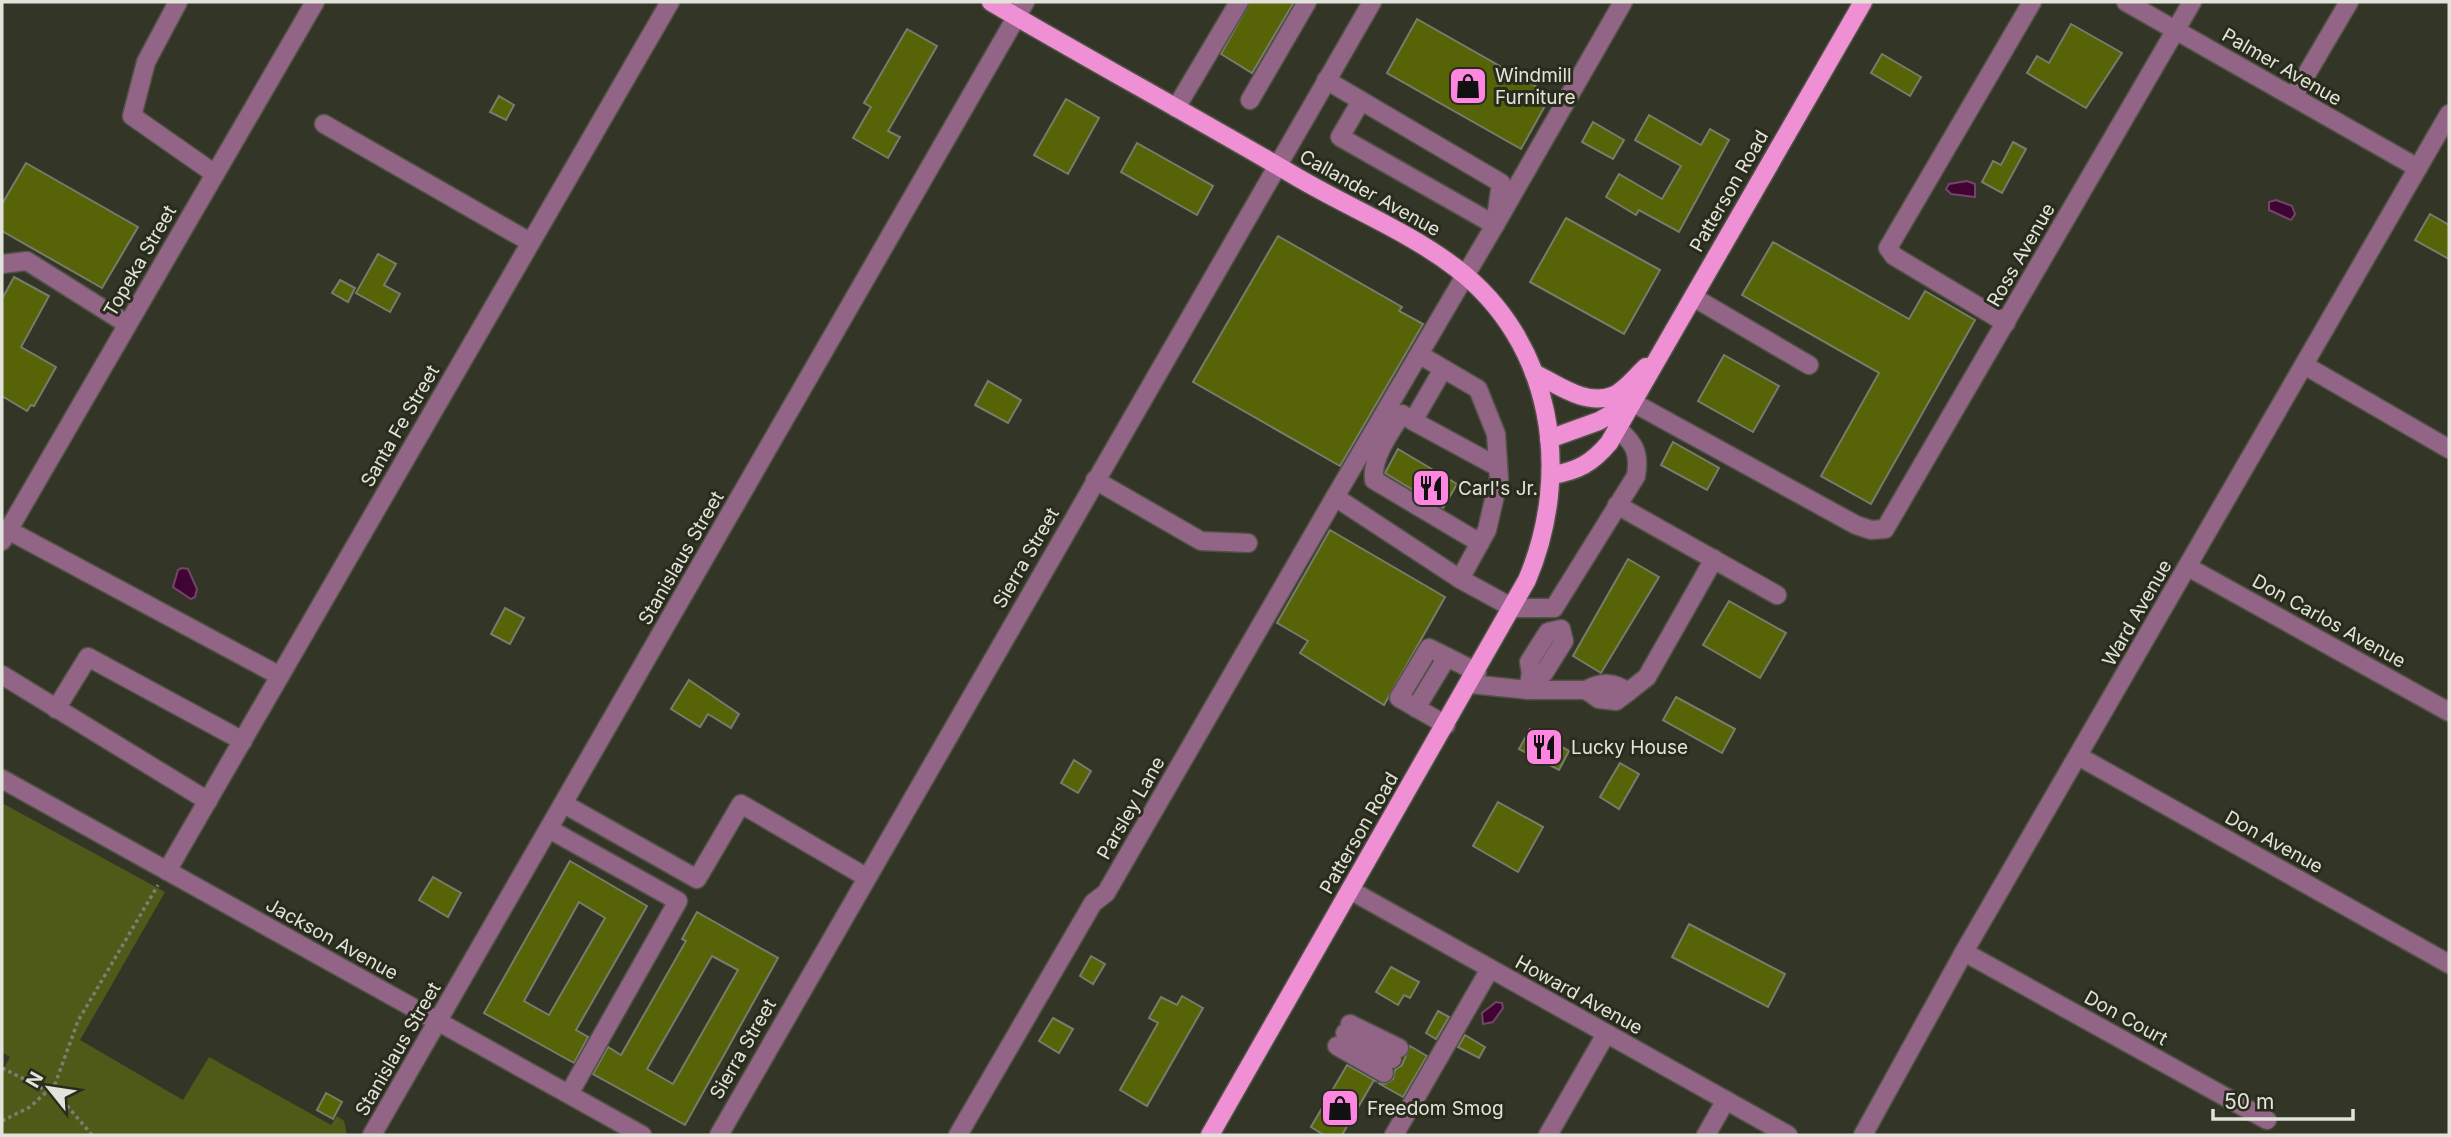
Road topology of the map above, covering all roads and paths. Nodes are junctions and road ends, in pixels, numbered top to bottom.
1 (178, 2) edge
2 (315, 2) edge
3 (670, 2) edge
4 (990, 2) edge
5 (1239, 2) edge
6 (1307, 2) edge
7 (1372, 2) edge
8 (1623, 2) edge
9 (1863, 2) edge
10 (2032, 2) edge
11 (2126, 2) edge
12 (2192, 2) edge
13 (2349, 2) edge
14 (1021, 9) edge
15 (2176, 30) junction
16 (1326, 80) junction
17 (2293, 97) junction
18 (1250, 100) dead end
19 (1361, 101) junction
20 (1176, 108) junction
21 (2449, 114) edge
22 (324, 124) dead end
23 (1278, 166) junction
24 (2418, 168) junction
25 (215, 173) junction
26 (1495, 225) junction
27 (530, 242) junction
28 (2, 264) edge
29 (1465, 276) junction
30 (1692, 297) junction
31 (2006, 323) junction
32 (127, 324) junction
33 (1420, 355) junction
34 (1659, 356) junction
35 (1809, 365) dead end
36 (2304, 366) junction
37 (1443, 369) junction
38 (1534, 373) junction
39 (1632, 402) junction
40 (1408, 417) junction
41 (1617, 428) junction
42 (1549, 439) junction
43 (2449, 449) edge
44 (1498, 467) junction
45 (1552, 475) junction
46 (1095, 480) junction
47 (1335, 497) junction
48 (1618, 505) junction
49 (5, 535) edge
50 (1248, 543) dead end
51 (1480, 543) junction
52 (1540, 550) joint
53 (1714, 559) junction
54 (2188, 567) junction
55 (1460, 579) junction
56 (1777, 595) dead end
57 (1513, 608) junction
58 (1553, 608) junction
59 (2, 675) edge
60 (280, 676) junction
61 (1473, 678) junction
62 (1530, 682) junction
63 (56, 709) junction
64 (2449, 712) edge
65 (1446, 725) junction
66 (243, 741) junction
67 (2078, 756) junction
68 (2, 779) edge
69 (208, 801) junction
70 (564, 804) junction
71 (549, 829) junction
72 (167, 872) junction
73 (866, 877) junction
74 (1350, 890) junction
75 (1964, 952) junction
76 (2449, 964) edge
77 (1490, 969) junction
78 (438, 1021) junction
79 (1344, 1034) joint
80 (1606, 1034) junction
81 (2, 1069) edge
82 (55, 1084) junction
83 (48, 1091) junction
84 (569, 1094) junction
85 (1726, 1101) junction
86 (2267, 1120) dead end
87 (2, 1121) edge
88 (92, 1135) edge
89 (372, 1135) edge
90 (642, 1135) edge
91 (719, 1135) edge
92 (958, 1135) edge
93 (1210, 1135) edge
94 (1394, 1135) edge
95 (1548, 1135) edge
96 (1706, 1135) edge
97 (1788, 1135) edge
98 (1863, 1135) edge

1 - 25 street
2 - 25 street, Topeka Street
3 - 27 street, Santa Fe Street
4 - 14 main road, Callander Avenue
5 - 20 street
6 - 18 street
7 - 16 street, Sierra Street
8 - 26 street, Parsley Lane
9 - 30 main road, Patterson Road
10 - 31 street
11 - 15 street, Palmer Avenue
12 - 15 street, Ross Avenue
13 - 17 street
14 - 20 main road, Callander Avenue
14 - 70 street, Stanislaus Street
15 - 17 street, Palmer Avenue
15 - 31 street, Ross Avenue
16 - 19 street
16 - 23 street, Sierra Street
17 - 24 street, Palmer Avenue
19 - 26 street
19 - 26 street
20 - 23 main road, Callander Avenue
21 - 24 street, Ward Avenue
22 - 27 street
23 - 29 main road, Callander Avenue
23 - 46 street, Sierra Street
24 - 36 street, Ward Avenue
25 - 32 street, Topeka Street
26 - 29 street, Parsley Lane
27 - 60 street, Santa Fe Street
28 - 32 street
29 - 33 street, Parsley Lane
29 - 38 main road, Callander Avenue
30 - 34 main road, Patterson Road
30 - 35 street
31 - 39 street, Ross Avenue
32 - 49 street, Topeka Street
33 - 37 street
33 - 47 street, Parsley Lane
34 - 38 main road
34 - 39 main road, Patterson Road
36 - 43 street
36 - 54 street, Ward Avenue
37 - 40 street
37 - 44 street
38 - 42 main road, Callander Avenue
39 - 41 main road, Patterson Road
39 - 42 main road, Patterson Road
40 - 44 street
40 - 51 street
41 - 45 main road, Patterson Road
41 - 48 street
42 - 45 main road, Callander Avenue
44 - 51 street
45 - 52 main road, Callander Avenue
46 - 50 street
46 - 73 street, Sierra Street
47 - 55 street
47 - 92 street, Parsley Lane
48 - 53 street
48 - 58 street
49 - 60 street
51 - 55 street
52 - 57 main road, Patterson Road
53 - 56 street
53 - 62 street
54 - 64 street, Don Carlos Avenue
54 - 67 street, Ward Avenue
55 - 57 street
57 - 58 street
57 - 61 main road, Patterson Road
58 - 62 street
59 - 63 street
60 - 66 street, Santa Fe Street
61 - 62 street
61 - 65 main road, Patterson Road
61 - 65 street
63 - 66 street
63 - 69 street
65 - 74 main road, Patterson Road
66 - 69 street, Santa Fe Street
67 - 75 street, Ward Avenue
67 - 76 street, Don Avenue
68 - 72 street, Jackson Avenue
69 - 72 street, Santa Fe Street
70 - 71 street, Stanislaus Street
70 - 73 street
71 - 78 street, Stanislaus Street
71 - 84 street
72 - 78 street, Jackson Avenue
72 - 82 path
73 - 91 street, Sierra Street
74 - 77 street, Howard Avenue
74 - 93 main road, Patterson Road
75 - 86 street, Don Court
75 - 98 street, Ward Avenue
77 - 80 street, Howard Avenue
77 - 94 street
78 - 84 street, Jackson Avenue
78 - 89 street, Stanislaus Street
79 - 79 street
80 - 85 street, Howard Avenue
80 - 95 street
81 - 83 path
82 - 83 path
82 - 88 path
83 - 87 path
84 - 90 street, Jackson Avenue
85 - 96 street
85 - 97 street, Howard Avenue

